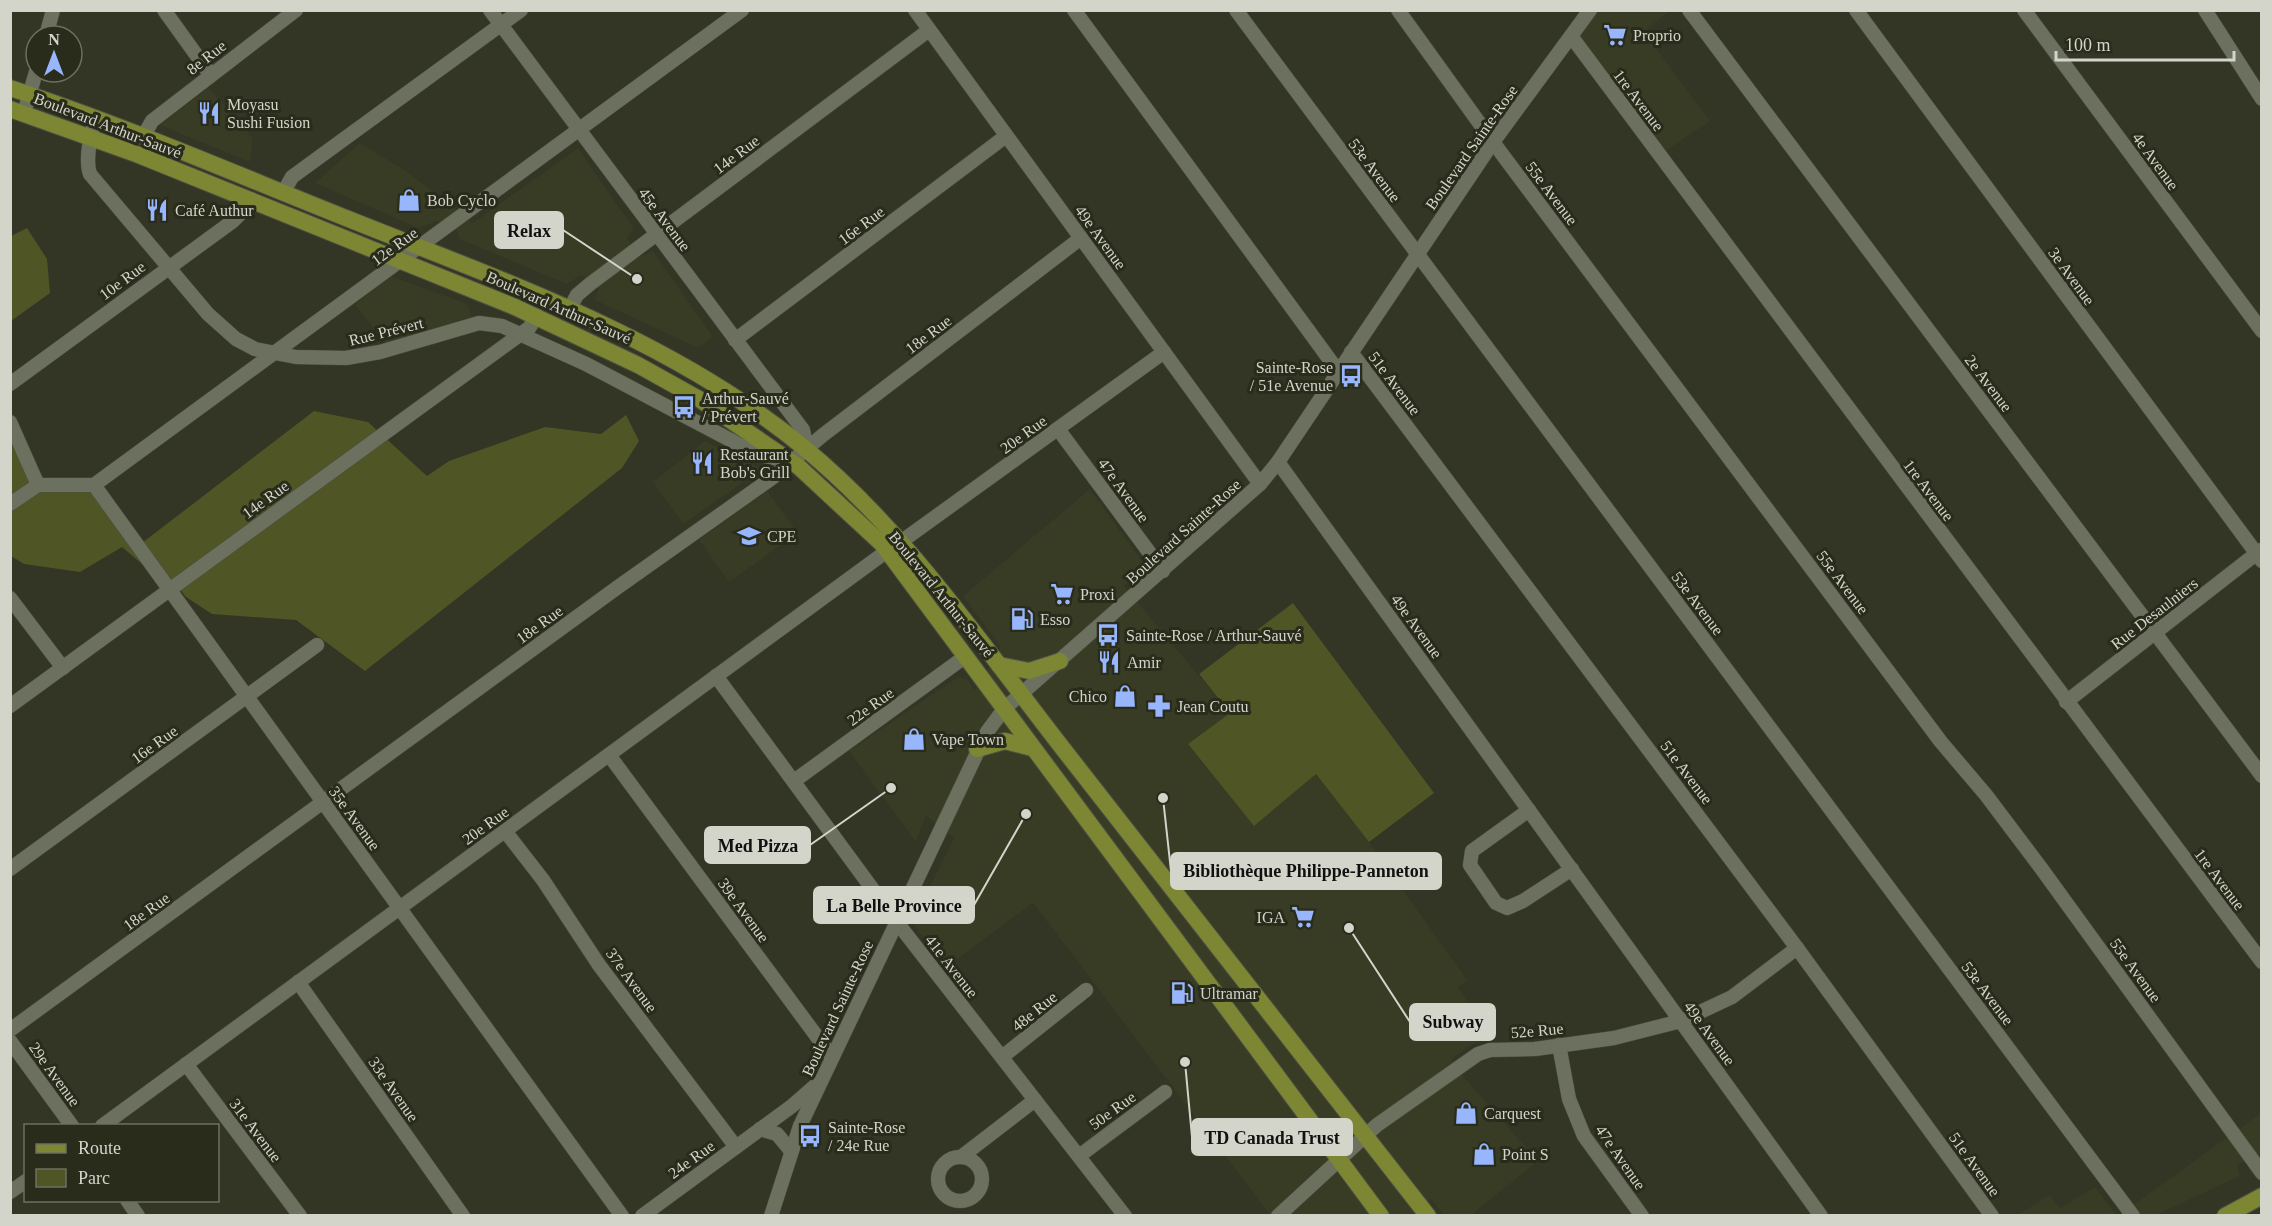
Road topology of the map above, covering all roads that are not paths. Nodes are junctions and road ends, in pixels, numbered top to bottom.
1 (164, 10) edge
2 (296, 10) edge
3 (489, 10) edge
4 (521, 10) edge
5 (742, 10) edge
6 (915, 10) edge
7 (1074, 10) edge
8 (1236, 10) edge
9 (1398, 10) edge
10 (1590, 10) edge
11 (1689, 10) edge
12 (1856, 10) edge
13 (2024, 10) edge
14 (2205, 10) edge
15 (500, 26) junction
16 (929, 30) junction
17 (1571, 36) junction
18 (210, 74) junction
19 (33, 84) edge
20 (10, 88) edge
21 (30, 95) junction
22 (2262, 99) edge
23 (17, 111) edge
24 (95, 119) junction
25 (579, 131) junction
26 (90, 136) junction
27 (1006, 136) junction
28 (143, 137) junction
29 (1493, 142) junction
30 (283, 193) junction
31 (250, 199) junction
32 (656, 235) junction
33 (1081, 238) junction
34 (420, 248) junction
35 (1418, 254) junction
36 (402, 262) junction
37 (167, 268) junction
38 (569, 310) junction
39 (537, 316) junction
40 (2262, 331) edge
41 (521, 333) junction
42 (735, 340) junction
43 (1164, 352) junction
44 (1351, 352) junction
45 (273, 354) junction
46 (1338, 371) junction
47 (10, 384) edge
48 (10, 422) edge
49 (1058, 429) junction
50 (807, 450) junction
51 (791, 462) junction
52 (1278, 462) junction
53 (1260, 484) junction
54 (38, 485) junction
55 (94, 485) junction
56 (10, 504) edge
57 (894, 546) junction
58 (2260, 555) edge
59 (1163, 570) junction
60 (169, 590) junction
61 (10, 598) edge
62 (2155, 633) junction
63 (317, 645) dead end
64 (966, 656) junction
65 (1060, 661) junction
66 (999, 665) junction
67 (63, 668) junction
68 (716, 676) junction
69 (1021, 695) junction
70 (246, 696) junction
71 (2066, 702) junction
72 (10, 706) edge
73 (1004, 709) junction
74 (1032, 748) junction
75 (978, 749) junction
76 (609, 755) junction
77 (2262, 776) edge
78 (794, 781) junction
79 (323, 802) junction
80 (1529, 810) junction
81 (505, 831) junction
82 (10, 869) edge
83 (1572, 869) junction
84 (400, 908) junction
85 (896, 921) junction
86 (1797, 948) junction
87 (2262, 962) edge
88 (298, 982) junction
89 (1086, 990) dead end
90 (1681, 1021) junction
91 (10, 1030) edge
92 (10, 1041) edge
93 (1559, 1046) junction
94 (832, 1057) junction
95 (1002, 1057) junction
96 (186, 1064) junction
97 (821, 1081) junction
98 (1166, 1092) dead end
99 (1035, 1100) junction
100 (71, 1124) edge
101 (103, 1124) edge
102 (760, 1129) junction
103 (1366, 1136) junction
104 (736, 1147) junction
105 (791, 1151) junction
106 (1079, 1156) junction
107 (961, 1157) dead end
108 (1340, 1160) junction
109 (2262, 1173) edge
110 (24, 1182) edge
111 (10, 1192) edge
112 (2262, 1196) edge
113 (128, 1202) edge
114 (138, 1215) edge
115 (300, 1215) edge
116 (463, 1215) edge
117 (622, 1215) edge
118 (642, 1215) edge
119 (771, 1215) edge
120 (1125, 1215) edge
121 (1278, 1215) edge
122 (1381, 1215) edge
123 (1428, 1215) edge
124 (1642, 1215) edge
125 (1821, 1215) edge
126 (1992, 1215) edge
127 (2133, 1215) edge
128 (2226, 1215) edge

1 - 18 street
2 - 18 street, 8e Rue
3 - 15 street, 45e Avenue
4 - 15 street
5 - 25 street, 12e Rue
6 - 16 street, 49e Avenue
7 - 46 street
8 - 35 street, 53e Avenue
9 - 29 street, 55e Avenue
10 - 17 street, Boulevard Sainte-Rose
11 - 62 street, 2e Avenue
12 - 58 street, 3e Avenue
13 - 40 street, 4e Avenue
14 - 22 street
15 - 25 street, 45e Avenue
15 - 30 street
16 - 27 street, 49e Avenue
16 - 32 street, 14e Rue
17 - 29 street, Boulevard Sainte-Rose
17 - 71 street, 1re Avenue
18 - 28 street, 8e Rue
19 - 21 street
20 - 21 main road, Boulevard Arthur-Sauvé
21 - 23 street
21 - 24 main road, Boulevard Arthur-Sauvé
23 - 26 main road, Boulevard Arthur-Sauvé
24 - 26 street, Rue Prévert
24 - 28 main road, Boulevard Arthur-Sauvé
25 - 32 street, 45e Avenue
25 - 34 street, 12e Rue
26 - 31 main road, Boulevard Arthur-Sauvé
26 - 37 street, Rue Prévert
27 - 33 street, 49e Avenue
27 - 42 street, 16e Rue
28 - 30 main road, Boulevard Arthur-Sauvé
29 - 35 street, Boulevard Sainte-Rose
29 - 109 street, 55e Avenue
30 - 34 main road, Boulevard Arthur-Sauvé
31 - 36 main road, Boulevard Arthur-Sauvé
31 - 37 street, 10e Rue
32 - 38 street, 14e Rue
32 - 42 street, 45e Avenue
33 - 43 street, 49e Avenue
33 - 50 street, 18e Rue
34 - 36 street, 12e Rue
34 - 38 main road, Boulevard Arthur-Sauvé
35 - 44 street, Boulevard Sainte-Rose
35 - 127 street, 53e Avenue
36 - 39 main road, Boulevard Arthur-Sauvé
36 - 45 street, 12e Rue
37 - 45 street, Rue Prévert
37 - 47 street, 10e Rue
38 - 50 main road, Boulevard Arthur-Sauvé
39 - 41 street, 14e Rue
39 - 51 main road, Boulevard Arthur-Sauvé
41 - 45 street, Rue Prévert
41 - 51 street, Rue Prévert
41 - 60 street, 14e Rue
42 - 50 street, 45e Avenue
43 - 49 street, 20e Rue
43 - 53 street, 49e Avenue
44 - 46 street, Boulevard Sainte-Rose
44 - 86 street, 51e Avenue
45 - 55 street, 12e Rue
46 - 52 street, Boulevard Sainte-Rose
48 - 54 street
49 - 57 street, 20e Rue
49 - 59 street, 47e Avenue
50 - 51 street, 18e Rue
50 - 57 main road, Boulevard Arthur-Sauvé
51 - 57 main road, Boulevard Arthur-Sauvé
51 - 79 street, 18e Rue
52 - 53 street, Boulevard Sainte-Rose
52 - 80 street, 49e Avenue
53 - 59 street, Boulevard Sainte-Rose
54 - 55 street
54 - 56 street
55 - 60 street, 35e Avenue
57 - 64 main road, Boulevard Arthur-Sauvé
57 - 66 main road, Boulevard Arthur-Sauvé
57 - 68 street, 20e Rue
58 - 62 street, Rue Desaulniers
59 - 65 street, Boulevard Sainte-Rose
60 - 67 street, 14e Rue
60 - 70 street, 35e Avenue
61 - 67 street
62 - 71 street, Rue Desaulniers
62 - 77 street, 2e Avenue
63 - 70 street, 16e Rue
64 - 73 main road, Boulevard Arthur-Sauvé
64 - 78 street, 22e Rue
65 - 66 main road
65 - 69 street, Boulevard Sainte-Rose
66 - 69 main road, Boulevard Arthur-Sauvé
67 - 72 street, 14e Rue
68 - 76 street, 20e Rue
68 - 78 street, 41e Avenue
69 - 73 street, Boulevard Sainte-Rose
69 - 103 main road, Boulevard Arthur-Sauvé
70 - 79 street, 35e Avenue
70 - 82 street, 16e Rue
71 - 87 street, 1re Avenue
73 - 74 main road, Boulevard Arthur-Sauvé
73 - 75 street, Boulevard Sainte-Rose
74 - 75 main road
74 - 108 main road, Boulevard Arthur-Sauvé
75 - 85 street, Boulevard Sainte-Rose
76 - 81 street, 20e Rue
76 - 94 street, 39e Avenue
78 - 85 street, 41e Avenue
79 - 84 street, 35e Avenue
79 - 91 street, 18e Rue
80 - 83 street, 49e Avenue
80 - 83 street
81 - 84 street, 20e Rue
81 - 104 street, 37e Avenue
83 - 90 street, 49e Avenue
84 - 88 street, 20e Rue
84 - 117 street, 35e Avenue
85 - 94 street, Boulevard Sainte-Rose
85 - 95 street, 41e Avenue
86 - 90 street, 52e Rue
86 - 126 street, 51e Avenue
88 - 96 street, 20e Rue
88 - 116 street, 33e Avenue
89 - 95 street, 48e Rue
90 - 93 street, 52e Rue
90 - 125 street, 49e Avenue
92 - 100 street, 29e Avenue
93 - 103 street, 52e Rue
93 - 124 street, 47e Avenue
94 - 97 street, Boulevard Sainte-Rose
95 - 99 street, 41e Avenue
96 - 101 street, 20e Rue
96 - 115 street, 31e Avenue
97 - 102 street, 24e Rue
97 - 105 street, Boulevard Sainte-Rose
98 - 106 street, 50e Rue
99 - 106 street, 41e Avenue
99 - 107 street
102 - 104 street, 24e Rue
102 - 105 street
103 - 108 street, 52e Rue
103 - 123 main road, Boulevard Arthur-Sauvé
104 - 118 street, 24e Rue
105 - 119 street, Boulevard Sainte-Rose
106 - 120 street, 41e Avenue
108 - 121 street, 52e Rue
108 - 122 main road, Boulevard Arthur-Sauvé
110 - 111 street
112 - 128 main road
113 - 114 street

